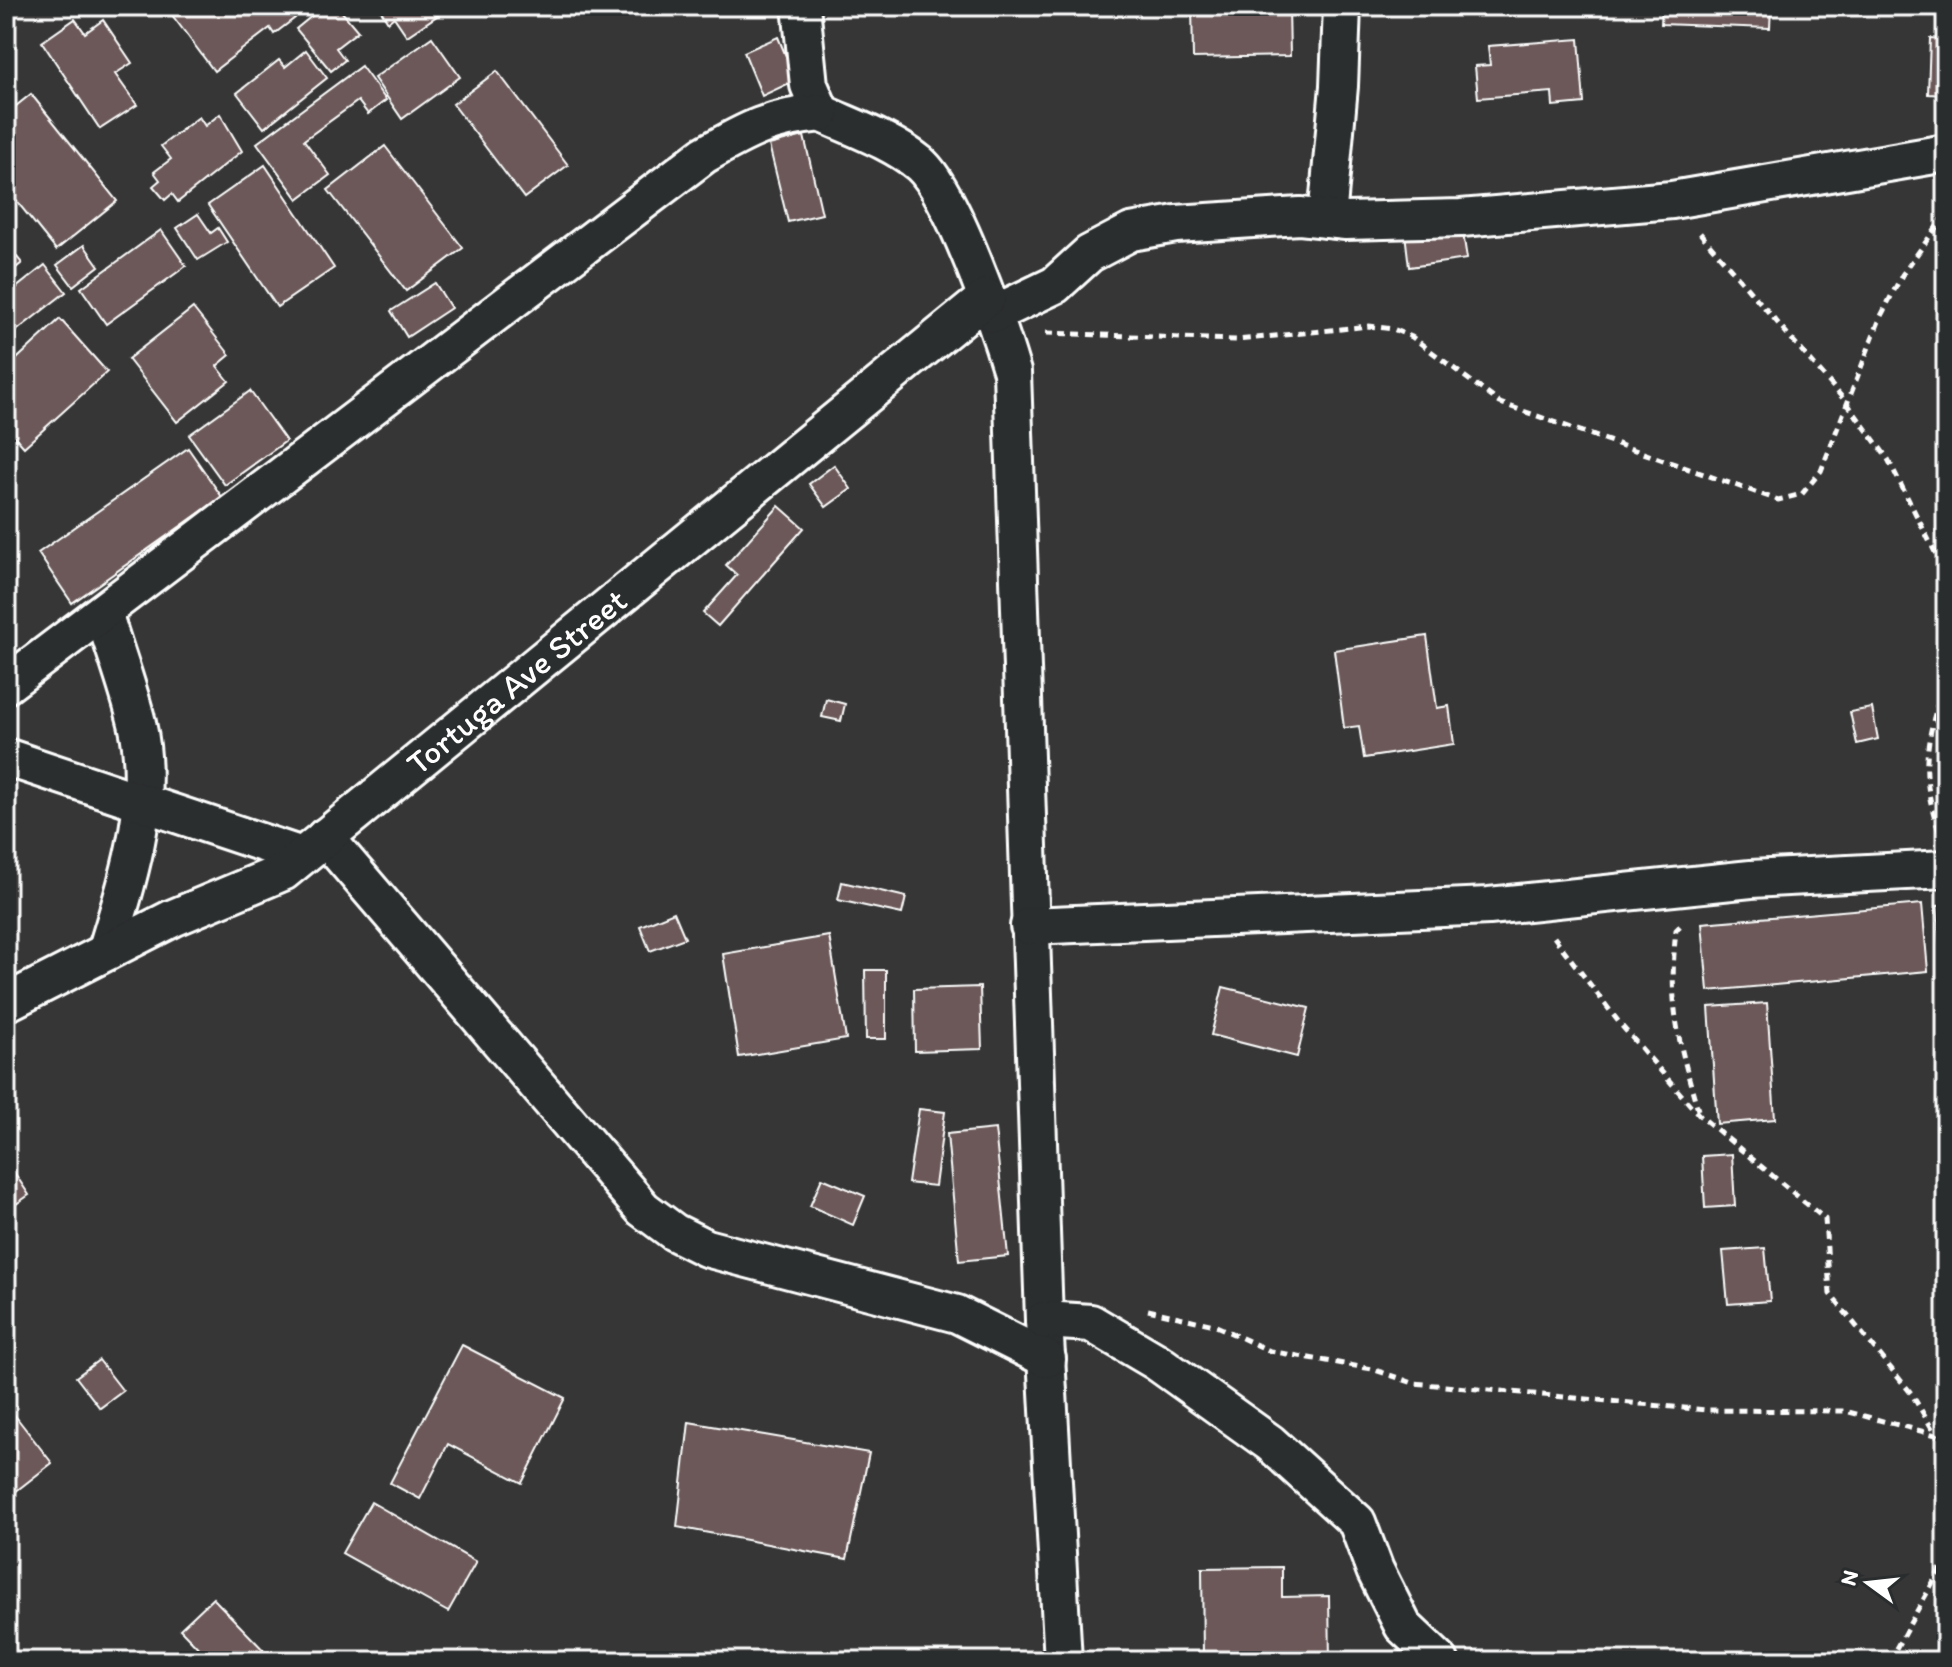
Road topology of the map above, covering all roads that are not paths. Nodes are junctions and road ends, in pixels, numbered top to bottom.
1 (801, 6) edge
2 (1342, 6) edge
3 (821, 113) junction
4 (1946, 153) edge
5 (1327, 219) junction
6 (994, 314) junction
7 (103, 612) junction
8 (6, 685) edge
9 (6, 757) edge
10 (142, 802) junction
11 (314, 847) junction
12 (1944, 853) edge
13 (1029, 926) junction
14 (106, 952) junction
15 (6, 1003) edge
16 (1044, 1320) junction
17 (1047, 1359) junction
18 (1063, 1661) edge
19 (1440, 1661) edge

1 - 3 street
2 - 5 street
3 - 6 street
3 - 7 street
4 - 5 street, Tortuga Ave Street
5 - 6 street, Tortuga Ave Street
6 - 11 street, Tortuga Ave Street
6 - 13 street
7 - 8 street
7 - 10 street
9 - 10 street
10 - 11 street
10 - 14 street
11 - 14 street, Tortuga Ave Street
11 - 17 street
12 - 13 street
13 - 16 street
14 - 15 street, Tortuga Ave Street
16 - 17 street
16 - 19 street
17 - 18 street

